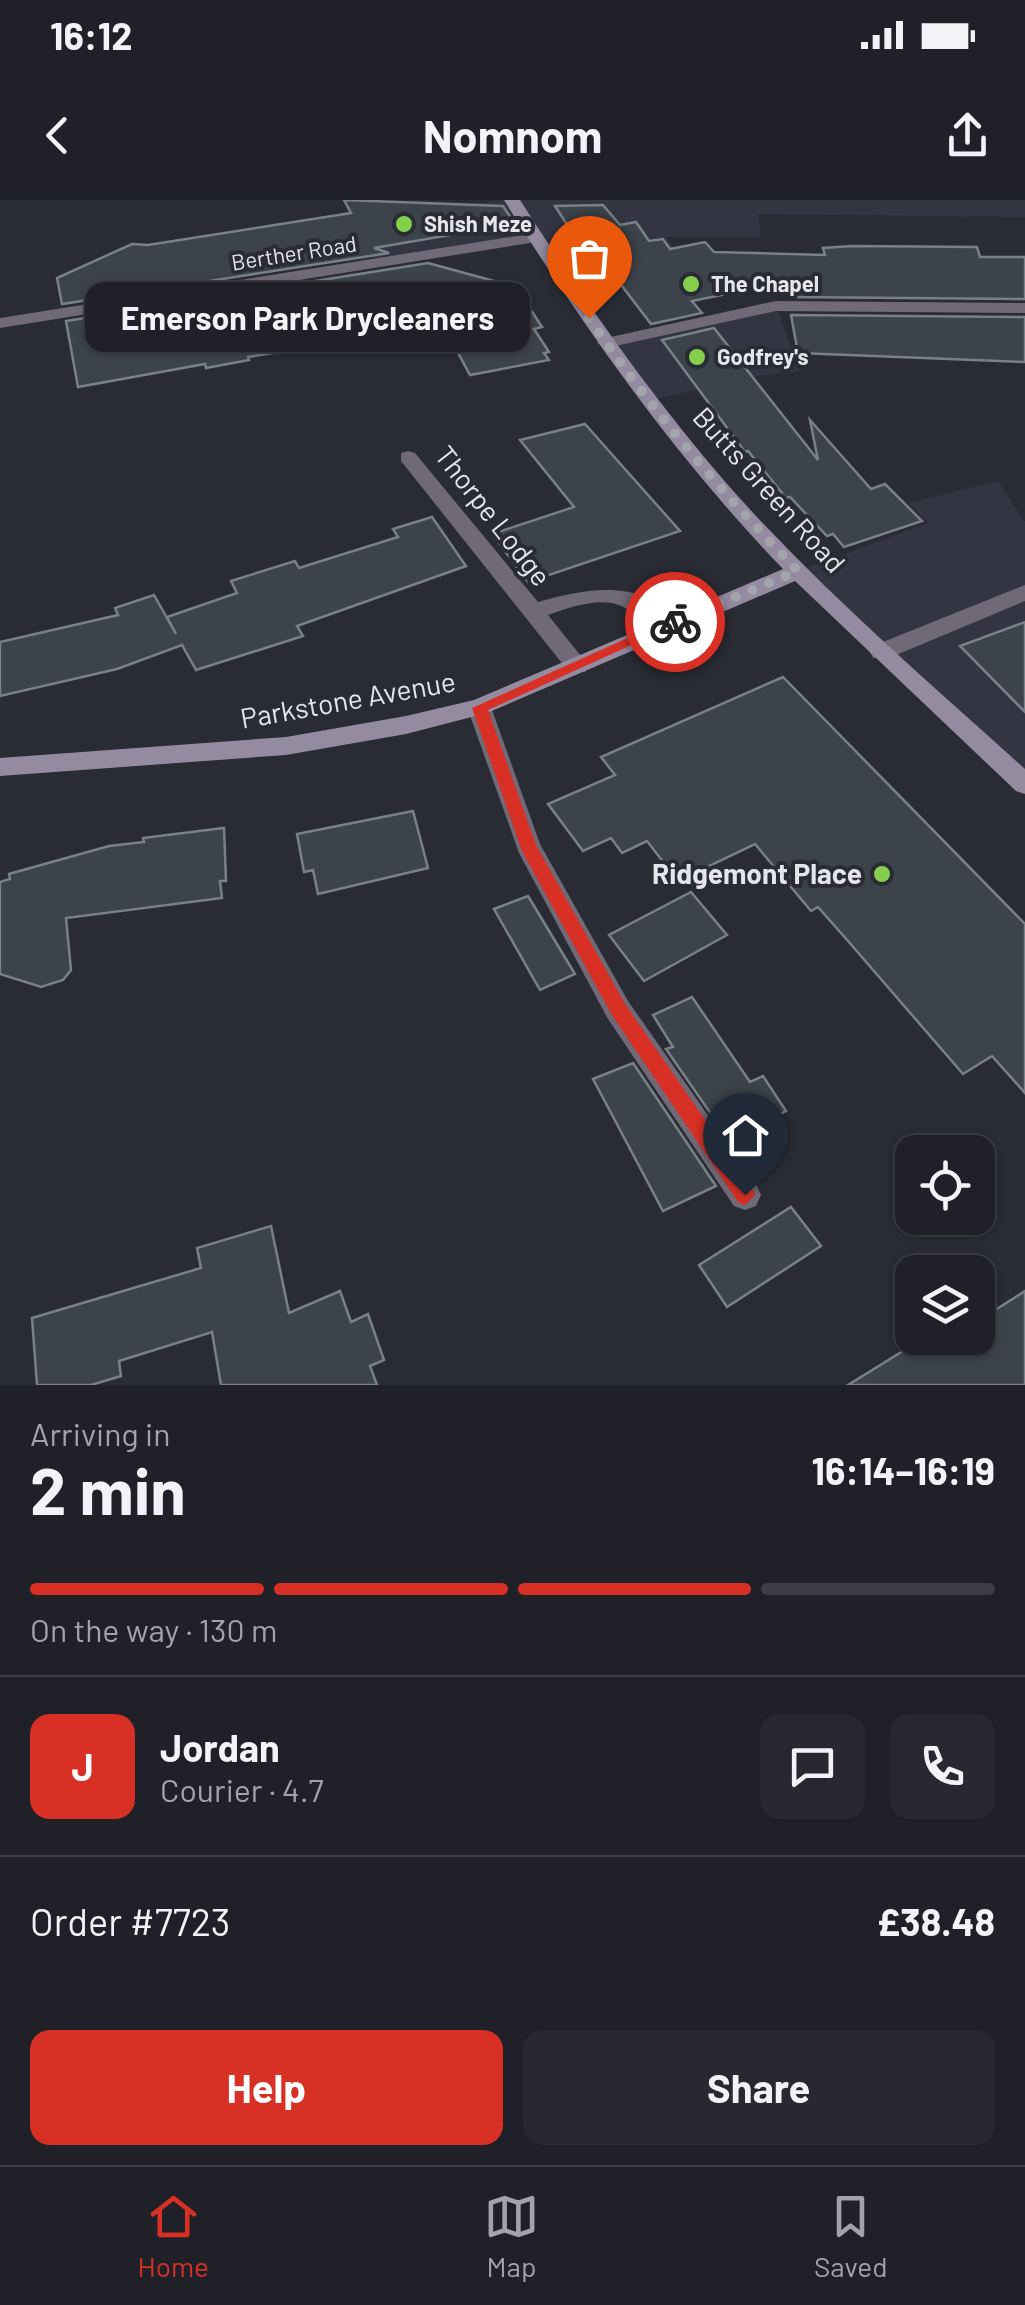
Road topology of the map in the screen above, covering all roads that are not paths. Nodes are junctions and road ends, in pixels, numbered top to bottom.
1 (512, 200) edge
2 (536, 238) junction
3 (1025, 308) edge
4 (0, 324) edge
5 (606, 343) junction
6 (408, 457) dead end
7 (798, 571) junction
8 (1025, 592) edge
9 (530, 612) junction
10 (668, 625) junction
11 (881, 652) junction
12 (577, 666) junction
13 (479, 708) junction
14 (0, 768) edge
15 (1025, 784) edge
16 (745, 1195) dead end

1 - 2 street, Butts Green Road
2 - 4 street, Berther Road
2 - 5 street, Butts Green Road
3 - 5 street
5 - 7 street, Butts Green Road
6 - 9 street, Thorpe Lodge
7 - 10 street, Parkstone Avenue
7 - 11 street, Butts Green Road
8 - 11 street
9 - 10 street, Thorpe Lodge
9 - 12 street, Thorpe Lodge
10 - 12 street, Parkstone Avenue
11 - 15 street, Butts Green Road
12 - 13 street, Parkstone Avenue
13 - 14 street, Parkstone Avenue
13 - 16 street

